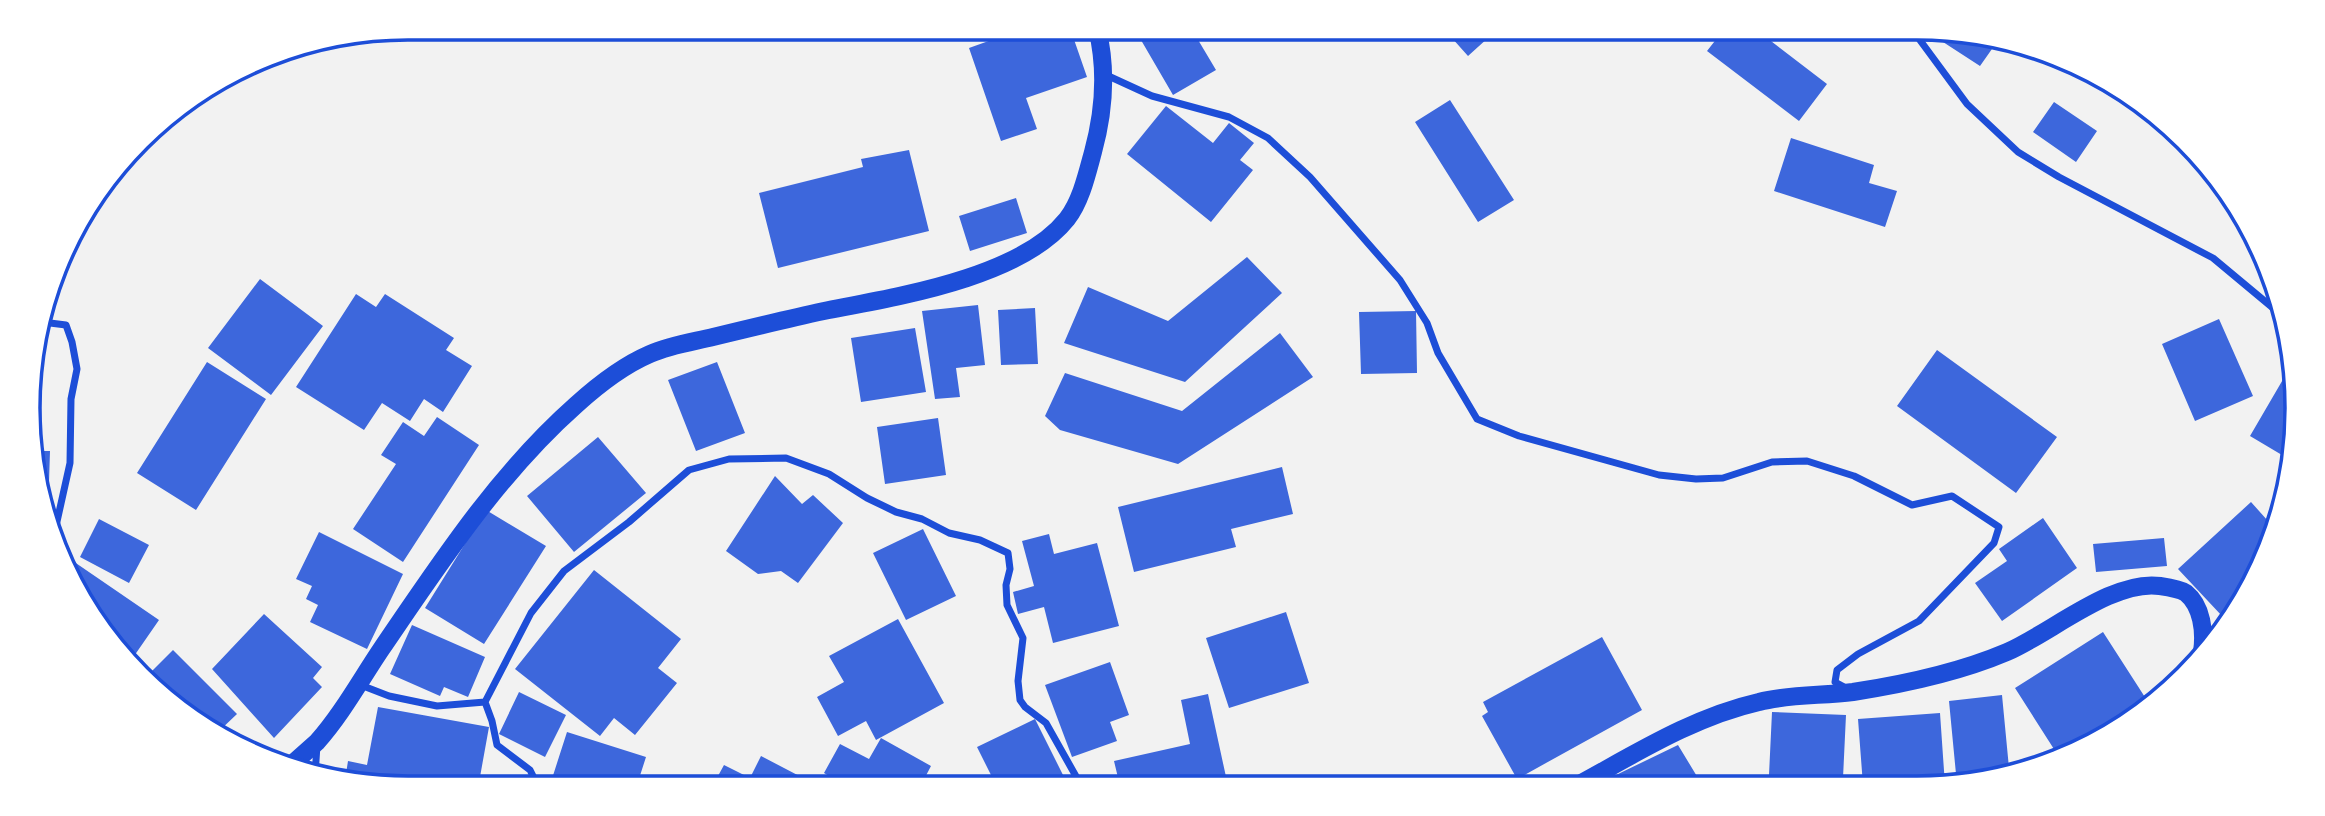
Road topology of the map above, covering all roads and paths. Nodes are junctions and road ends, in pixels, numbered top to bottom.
1 (1099, 40) edge
2 (1921, 40) edge
3 (1104, 74) junction
4 (2270, 306) edge
5 (50, 323) edge
6 (58, 518) edge
7 (2202, 640) edge
8 (358, 684) junction
9 (1854, 692) junction
10 (485, 702) junction
11 (317, 741) junction
12 (298, 758) edge
13 (316, 764) edge
14 (533, 776) edge
15 (1076, 776) edge
16 (1595, 776) edge

1 - 3 main road
2 - 4 street
3 - 8 main road
3 - 9 street
5 - 6 street
7 - 9 main road
8 - 10 street
8 - 11 main road
9 - 16 main road
10 - 14 street
10 - 15 street
11 - 12 main road
11 - 13 street

